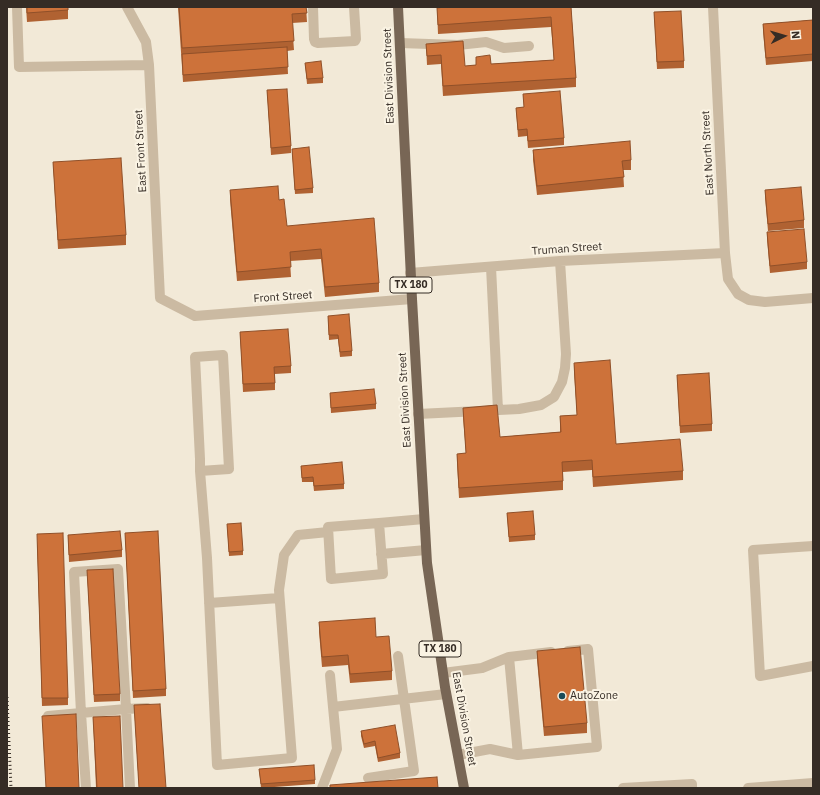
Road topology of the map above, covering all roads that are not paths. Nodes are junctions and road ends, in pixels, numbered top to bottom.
1 (17, 7) edge
2 (127, 7) edge
3 (313, 7) edge
4 (354, 7) edge
5 (398, 7) edge
6 (713, 7) edge
7 (400, 43) junction
8 (529, 46) dead end
9 (149, 65) junction
10 (725, 253) junction
11 (560, 261) junction
12 (491, 266) junction
13 (410, 273) junction
14 (160, 298) joint
15 (813, 298) edge
16 (412, 299) junction
17 (498, 410) junction
18 (418, 414) junction
19 (200, 471) junction
20 (424, 520) junction
21 (379, 523) junction
22 (328, 532) junction
23 (813, 546) edge
24 (426, 550) junction
25 (381, 554) junction
26 (279, 598) junction
27 (209, 603) junction
28 (398, 656) dead end
29 (509, 657) junction
30 (813, 666) edge
31 (443, 673) junction
32 (330, 675) dead end
33 (446, 694) junction
34 (404, 699) junction
35 (160, 707) edge
36 (333, 707) junction
37 (126, 709) junction
38 (80, 713) junction
39 (48, 716) edge
40 (458, 755) junction
41 (518, 755) junction
42 (368, 778) dead end
43 (813, 783) edge
44 (86, 788) edge
45 (130, 788) edge
46 (322, 788) edge
47 (464, 788) edge
48 (623, 788) edge
49 (692, 788) edge
50 (748, 788) edge

1 - 9 street
2 - 9 street, East Front Street
3 - 4 street
5 - 7 main road, East Division Street / TX 180
6 - 10 street, East North Street
7 - 8 street
7 - 13 main road, East Division Street / TX 180
9 - 14 street, East Front Street
10 - 11 street, Truman Street
10 - 15 street, East North Street
11 - 12 street, Truman Street
11 - 17 street
12 - 13 street, Truman Street
12 - 17 street
13 - 16 main road, East Division Street / TX 180
14 - 16 street, Front Street
16 - 18 main road, East Division Street / TX 180
17 - 18 street
18 - 20 main road, East Division Street / TX 180
19 - 19 street
19 - 27 street
20 - 21 street
20 - 24 main road, East Division Street / TX 180
21 - 22 street
21 - 25 street
22 - 25 street
22 - 26 street
23 - 30 street
24 - 25 street
24 - 31 main road, East Division Street / TX 180
26 - 27 street
26 - 27 street
28 - 34 street
29 - 31 street
29 - 41 street
29 - 41 street
31 - 33 main road, East Division Street / TX 180
32 - 36 street
33 - 34 street
33 - 40 main road, East Division Street / TX 180
34 - 36 street
34 - 42 street
35 - 37 street
36 - 46 street
37 - 38 street
37 - 38 street
37 - 45 street
38 - 39 street
38 - 44 street
40 - 41 street
40 - 47 main road, East Division Street / TX 180
43 - 50 street
48 - 49 street

